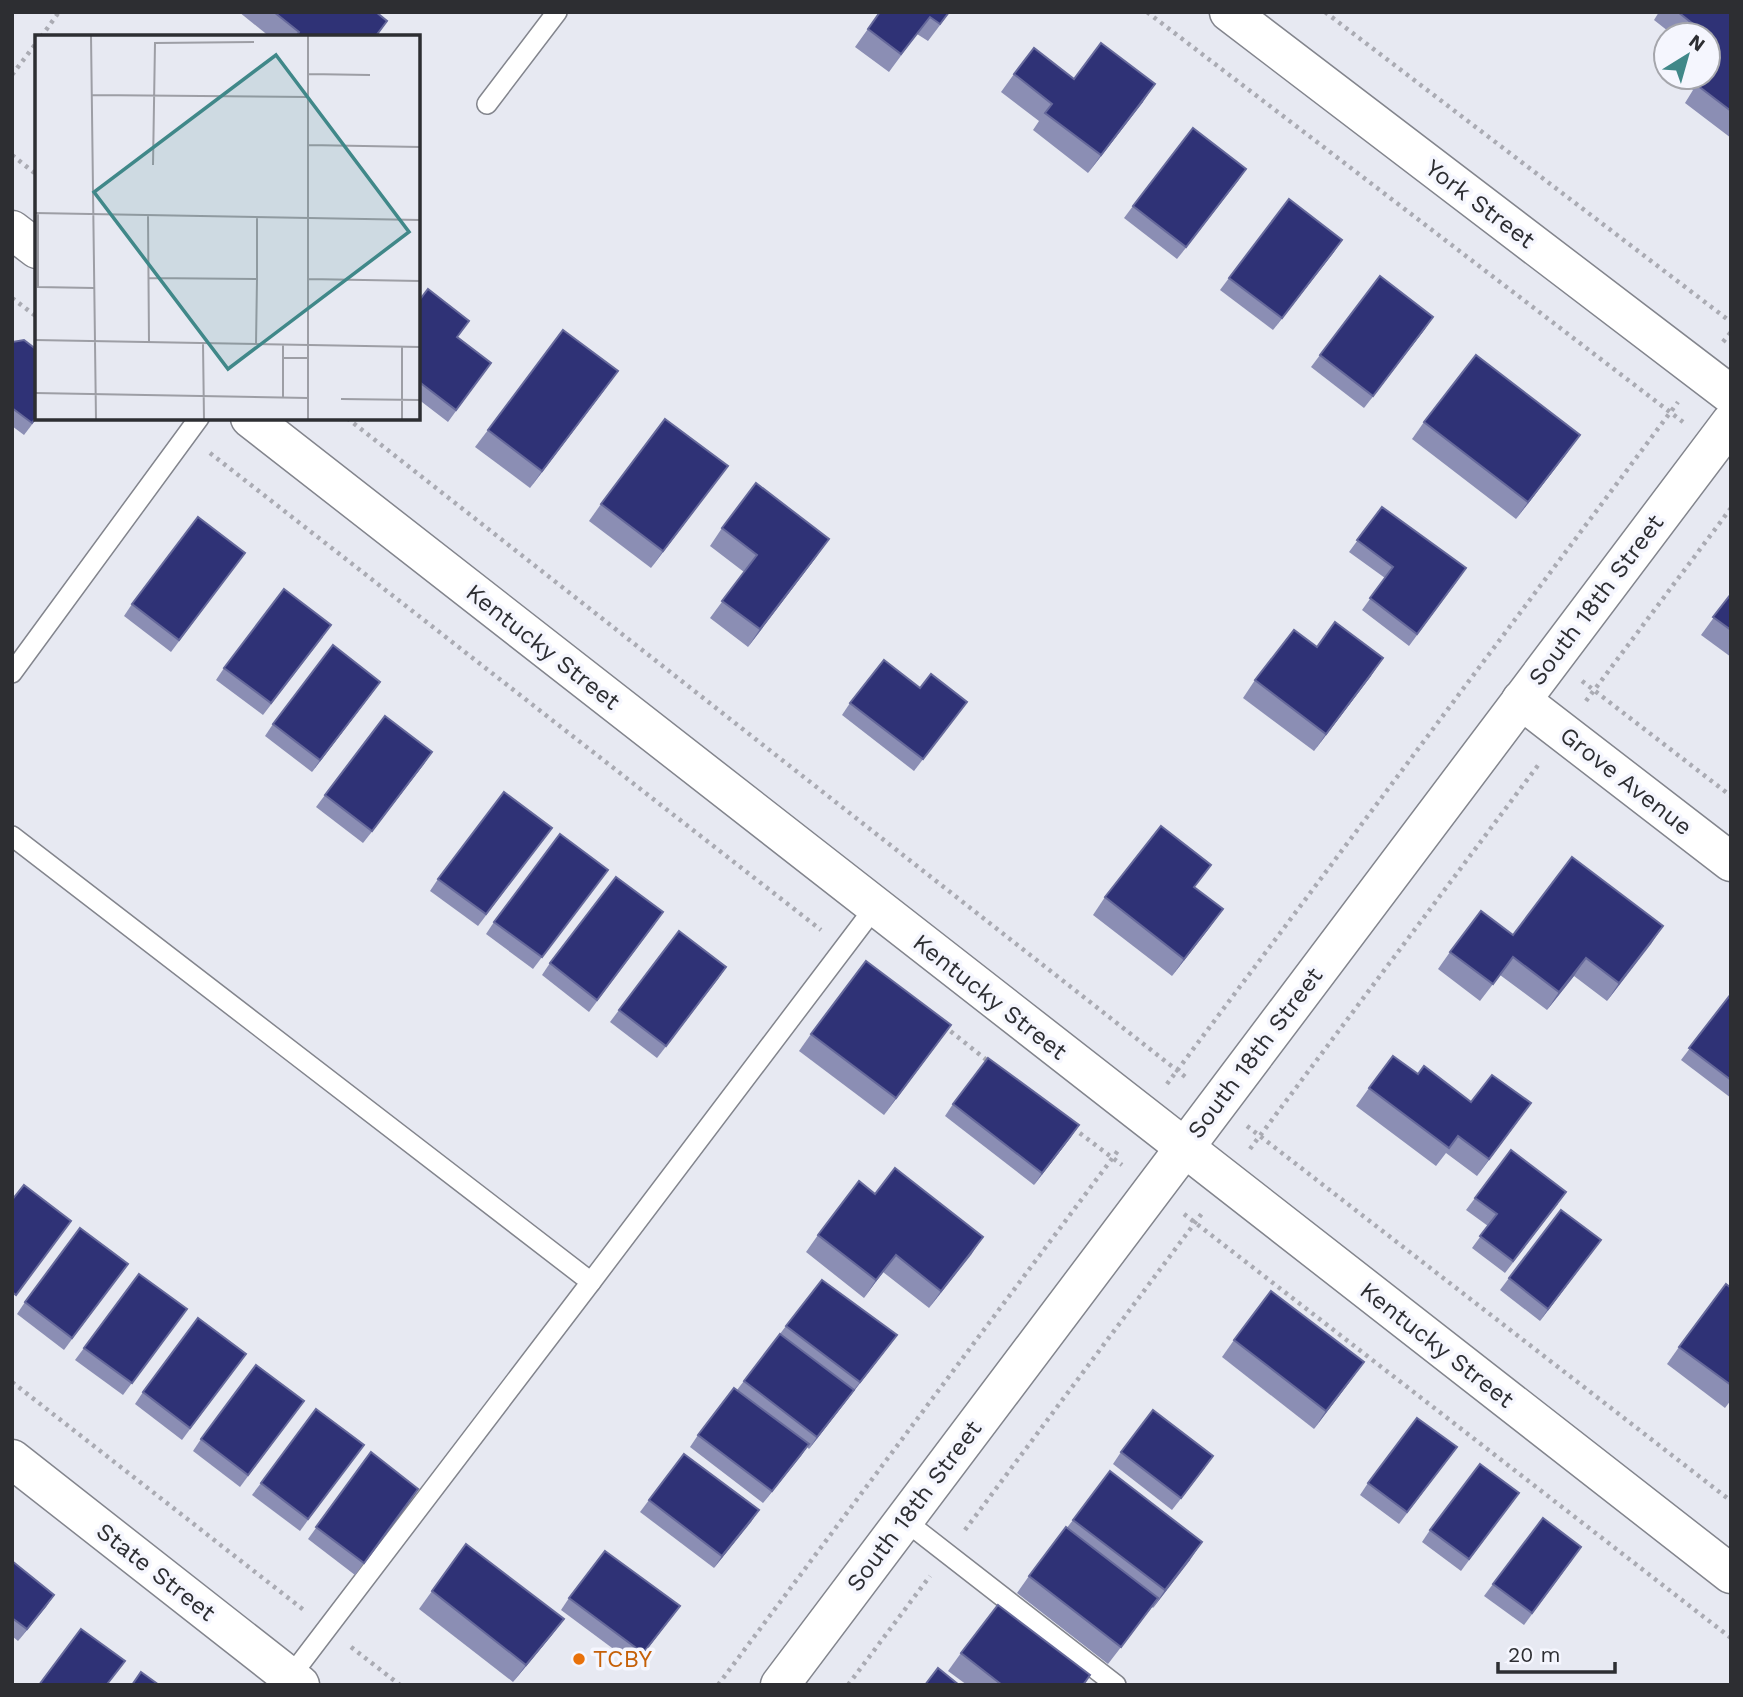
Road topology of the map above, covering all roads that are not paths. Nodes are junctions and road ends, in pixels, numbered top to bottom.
1 (557, 12) edge
2 (1230, 12) edge
3 (487, 104) dead end
4 (12, 230) edge
5 (35, 247) edge
6 (1731, 395) edge
7 (198, 420) edge
8 (253, 420) edge
9 (1722, 434) edge
10 (12, 673) edge
11 (1521, 700) junction
12 (12, 836) edge
13 (1731, 862) edge
14 (875, 907) junction
15 (1183, 1148) junction
16 (591, 1282) junction
17 (12, 1459) edge
18 (904, 1520) junction
19 (1731, 1574) edge
20 (295, 1681) edge
21 (780, 1685) edge
22 (1115, 1685) edge

1 - 3 lane
2 - 6 street, York Street
4 - 5 street
7 - 10 lane
8 - 14 street, Kentucky Street
9 - 11 street, South 18th Street
11 - 13 street, Grove Avenue
11 - 15 street, South 18th Street
12 - 16 lane
14 - 15 street, Kentucky Street
14 - 16 lane
15 - 18 street, South 18th Street
15 - 19 street, Kentucky Street
16 - 20 lane
17 - 20 street, State Street
18 - 21 street, South 18th Street
18 - 22 lane

